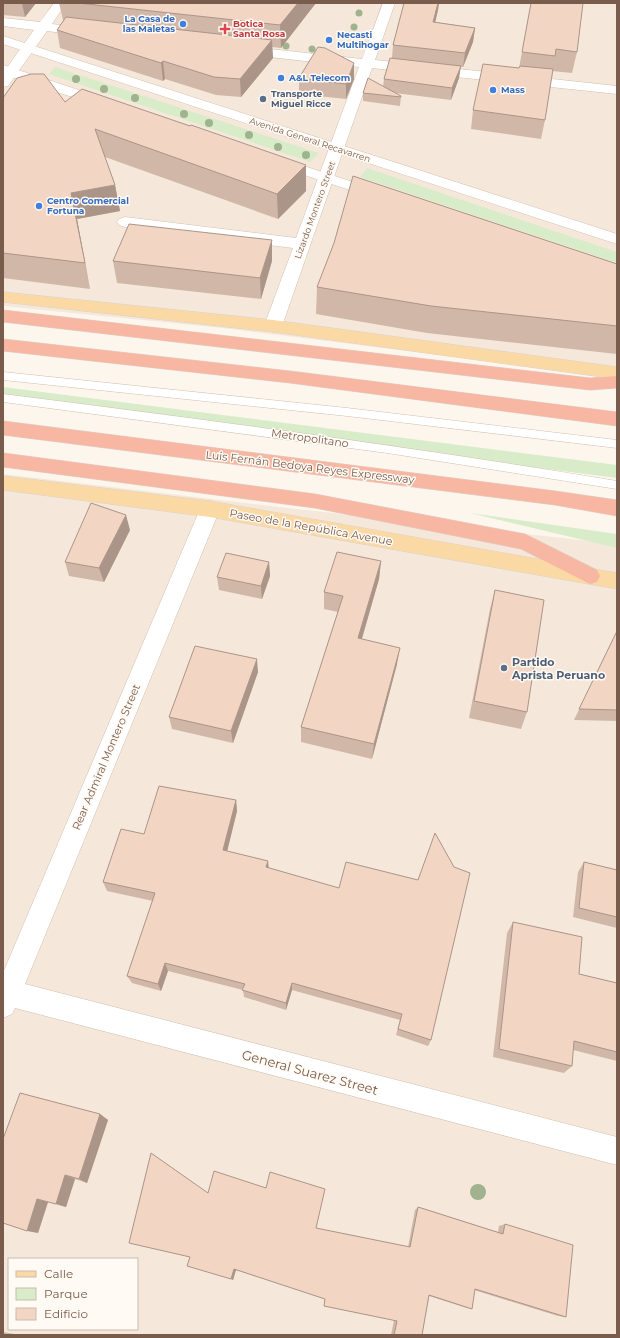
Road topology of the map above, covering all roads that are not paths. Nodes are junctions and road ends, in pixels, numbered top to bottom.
1 (60, 3) edge
2 (388, 3) edge
3 (3, 22) edge
4 (43, 27) junction
5 (97, 33) edge
6 (3, 40) edge
7 (28, 48) junction
8 (227, 48) edge
9 (367, 64) junction
10 (6, 74) edge
11 (617, 90) edge
12 (116, 107) edge
13 (336, 148) junction
14 (266, 157) edge
15 (326, 178) junction
16 (393, 199) edge
17 (125, 222) dead end
18 (617, 239) edge
19 (302, 244) junction
20 (3, 297) edge
21 (3, 316) edge
22 (273, 326) junction
23 (3, 345) edge
24 (617, 373) edge
25 (3, 376) edge
26 (617, 382) edge
27 (3, 398) edge
28 (617, 419) edge
29 (3, 428) edge
30 (617, 444) edge
31 (3, 460) edge
32 (3, 483) edge
33 (617, 485) edge
34 (617, 508) edge
35 (210, 509) junction
36 (590, 576) junction
37 (617, 581) edge
38 (4, 997) edge
39 (617, 1151) edge

1 - 4 street
2 - 9 street, Lizardo Montero Street
3 - 4 street
4 - 5 street
4 - 7 street
6 - 7 street, Avenida General Recavarren
7 - 10 street
7 - 13 street, Avenida General Recavarren
8 - 9 street
9 - 11 street
9 - 13 street, Lizardo Montero Street
10 - 12 street
13 - 15 street, Lizardo Montero Street
13 - 18 street, Avenida General Recavarren
14 - 15 street
15 - 16 street
15 - 19 street, Lizardo Montero Street
17 - 19 street
19 - 22 street, Lizardo Montero Street
20 - 22 main road
21 - 26 highway
22 - 24 main road
23 - 28 highway
25 - 30 lane
27 - 33 lane, Metropolitano
29 - 34 highway, Luis Fernán Bedoya Reyes Expressway
31 - 36 highway
32 - 35 main road, Paseo de la República Avenue
35 - 36 main road, Paseo de la República Avenue
35 - 38 street, Rear Admiral Montero Street
36 - 37 main road, Paseo de la República Avenue
38 - 39 street, General Suarez Street

